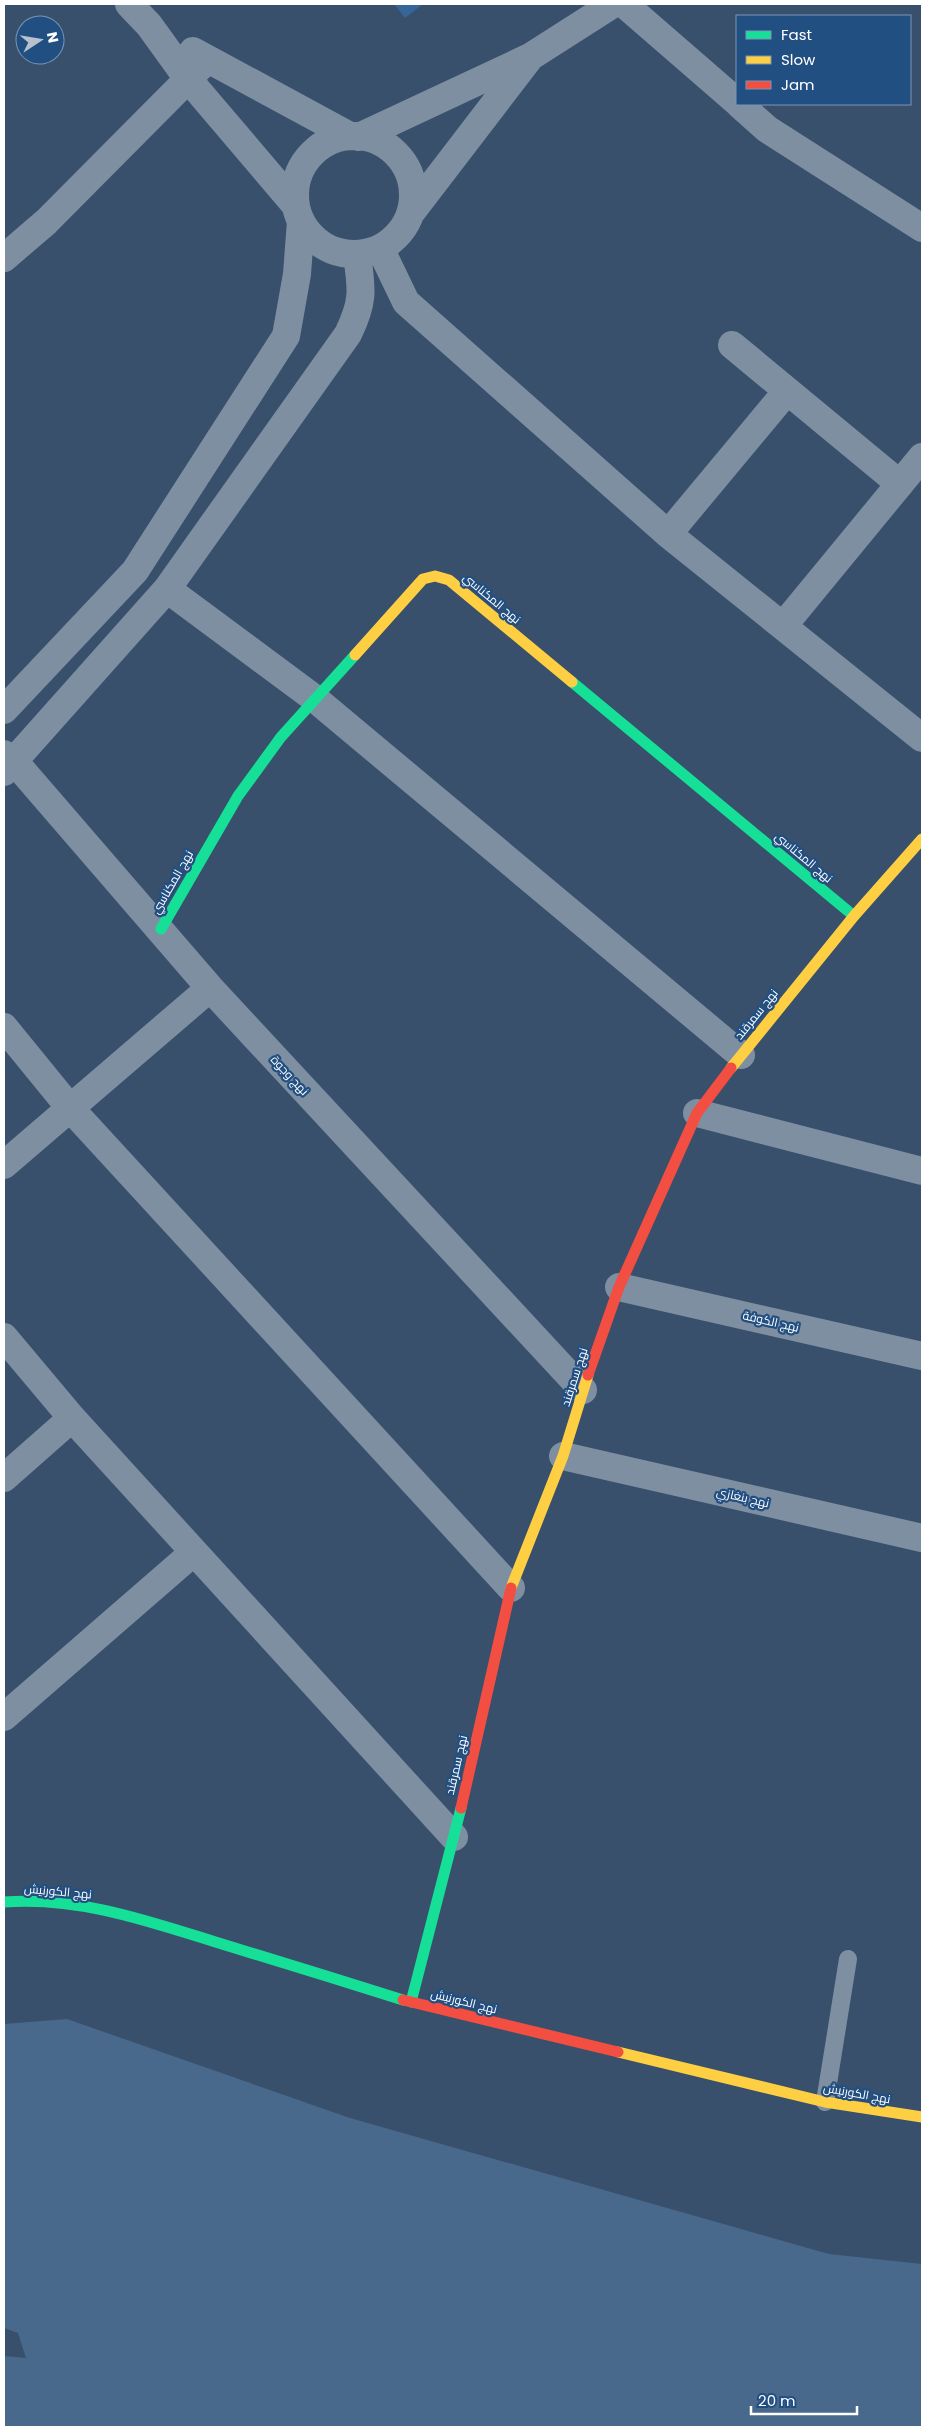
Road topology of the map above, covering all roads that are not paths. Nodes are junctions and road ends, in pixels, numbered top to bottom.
1 (129, 4) edge
2 (613, 4) edge
3 (624, 4) edge
4 (149, 25) junction
5 (530, 57) junction
6 (207, 60) junction
7 (188, 79) junction
8 (736, 101) edge
9 (740, 105) edge
10 (354, 137) junction
11 (298, 214) junction
12 (410, 214) junction
13 (922, 228) edge
14 (368, 252) junction
15 (4, 258) edge
16 (732, 345) dead end
17 (787, 391) junction
18 (922, 457) edge
19 (900, 484) junction
20 (668, 534) junction
21 (167, 589) junction
22 (783, 626) junction
23 (314, 698) junction
24 (4, 710) edge
25 (922, 738) edge
26 (7, 762) edge
27 (922, 839) edge
28 (854, 916) junction
29 (161, 929) junction
30 (210, 988) junction
31 (4, 1027) edge
32 (741, 1054) junction
33 (70, 1108) junction
34 (697, 1113) junction
35 (4, 1165) edge
36 (922, 1171) edge
37 (619, 1287) junction
38 (4, 1338) edge
39 (922, 1356) edge
40 (583, 1390) junction
41 (72, 1418) junction
42 (563, 1456) junction
43 (4, 1478) edge
44 (922, 1538) edge
45 (194, 1552) junction
46 (511, 1588) junction
47 (4, 1717) edge
48 (454, 1837) junction
49 (4, 1902) edge
50 (848, 1960) dead end
51 (411, 2002) junction
52 (825, 2102) junction
53 (922, 2117) edge

1 - 4 street
2 - 5 street
3 - 8 street
4 - 6 street
4 - 7 street
5 - 10 street
5 - 12 street
6 - 7 street
6 - 10 street
7 - 11 street
7 - 15 street
9 - 13 street
10 - 11 street
10 - 12 street
11 - 14 street
11 - 24 street
12 - 14 street
14 - 20 street
14 - 21 street
16 - 17 street
17 - 19 street
17 - 20 street
18 - 19 street
19 - 22 street
20 - 22 street
21 - 23 street
21 - 26 street
22 - 25 street
23 - 28 street, نهج المكناسي
23 - 29 street, نهج المكناسي
23 - 32 street
26 - 29 street, نهج وجوة
27 - 28 street, نهج سمرقند
28 - 32 street, نهج سمرقند
29 - 30 street, نهج وجوة
30 - 33 street
30 - 40 street, نهج وجوة
31 - 33 street
32 - 34 street, نهج سمرقند
33 - 35 street
33 - 46 street
34 - 36 street
34 - 37 street, نهج سمرقند
37 - 39 street, نهج الكوفة
37 - 40 street, نهج سمرقند
38 - 41 street
40 - 42 street, نهج سمرقند
41 - 43 street
41 - 45 street
42 - 44 street, نهج بنغازي
42 - 46 street, نهج سمرقند
45 - 47 street
45 - 48 street
46 - 48 street, نهج سمرقند
48 - 51 street, نهج سمرقند
49 - 51 street, نهج الكورنيش
50 - 52 lane
51 - 52 street, نهج الكورنيش
52 - 53 street, نهج الكورنيش

